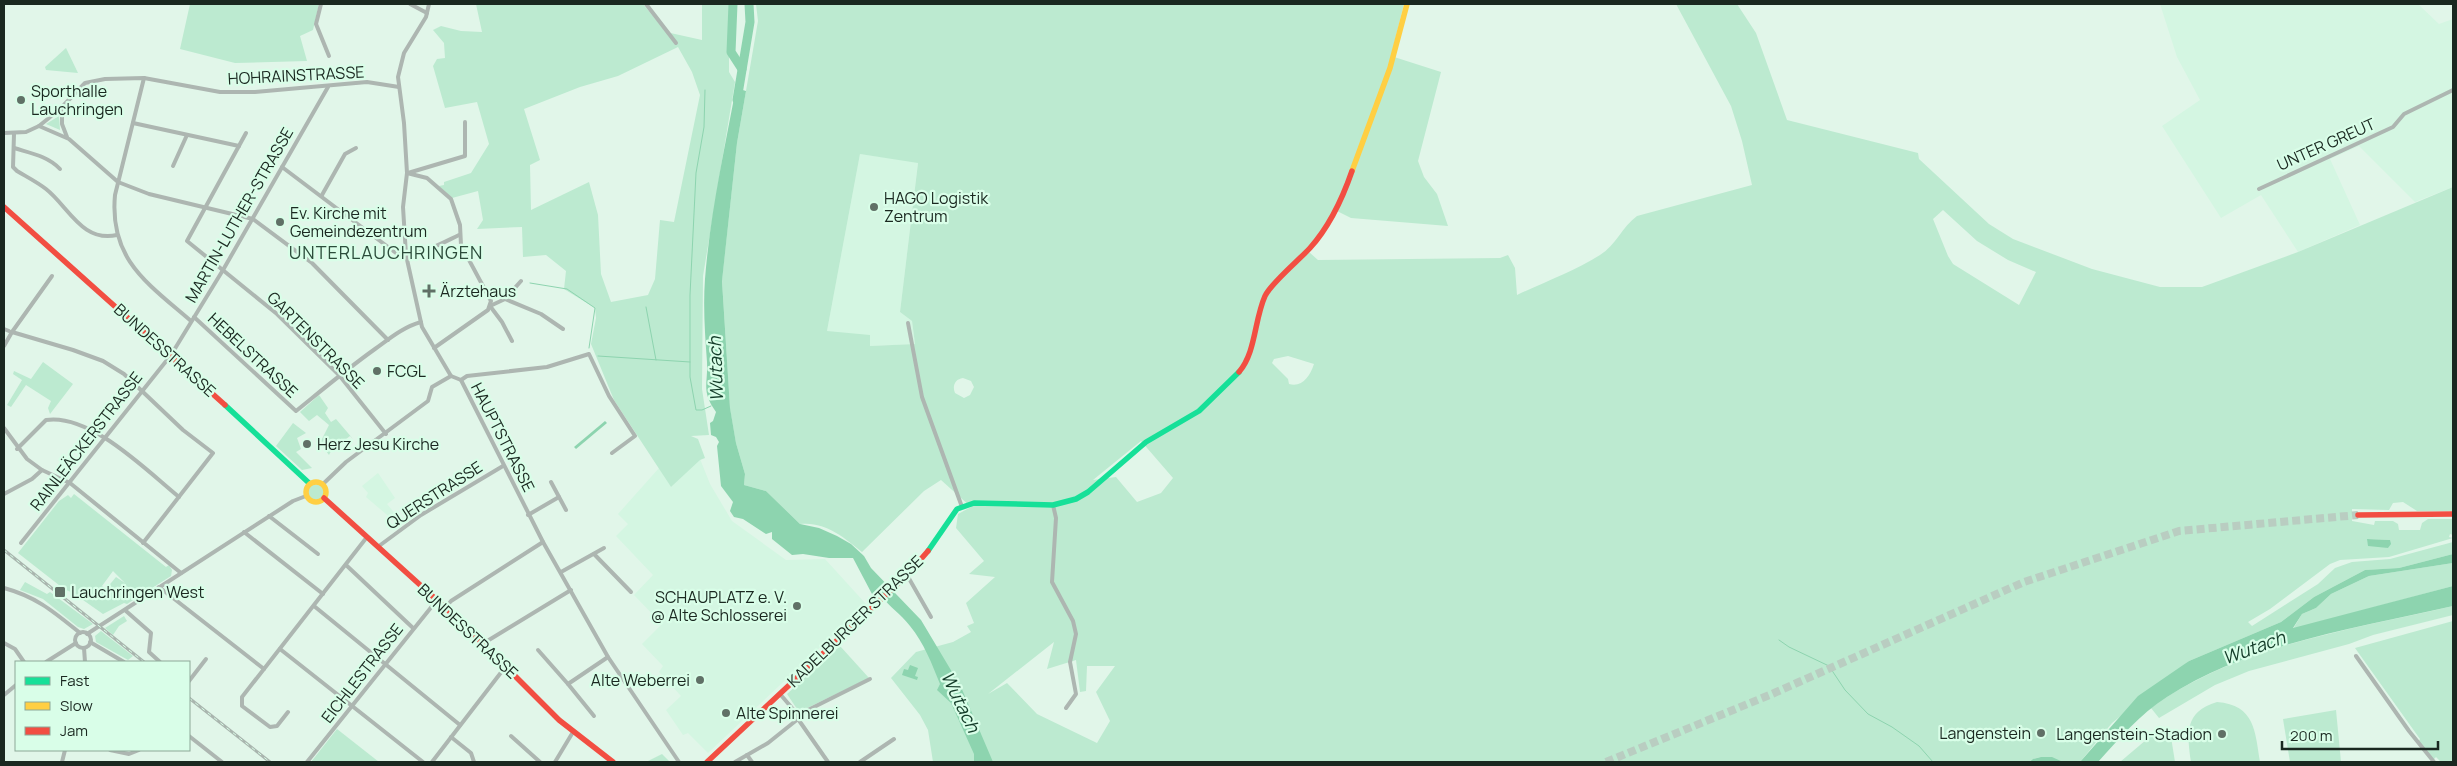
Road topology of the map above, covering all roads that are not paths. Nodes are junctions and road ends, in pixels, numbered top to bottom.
1 (321, 4) edge
2 (410, 4) edge
3 (429, 4) edge
4 (646, 4) edge
5 (1407, 4) edge
6 (426, 13) junction
7 (676, 43) dead end
8 (329, 56) dead end
9 (144, 78) junction
10 (328, 87) junction
11 (399, 87) junction
12 (2453, 90) edge
13 (62, 108) junction
14 (464, 122) dead end
15 (133, 123) junction
16 (39, 126) junction
17 (4, 133) edge
18 (246, 133) dead end
19 (14, 134) junction
20 (187, 135) junction
21 (69, 139) junction
22 (239, 146) junction
23 (14, 148) junction
24 (356, 148) dead end
25 (173, 166) dead end
26 (282, 167) junction
27 (60, 169) dead end
28 (406, 173) junction
29 (118, 182) junction
30 (2259, 189) dead end
31 (322, 195) junction
32 (205, 206) junction
33 (4, 207) edge
34 (253, 219) junction
35 (459, 234) junction
36 (117, 235) junction
37 (406, 255) junction
38 (223, 270) junction
39 (52, 276) dead end
40 (521, 281) dead end
41 (505, 299) junction
42 (490, 306) junction
43 (192, 319) junction
44 (421, 322) junction
45 (908, 323) dead end
46 (4, 329) edge
47 (563, 329) dead end
48 (11, 331) junction
49 (388, 340) junction
50 (512, 341) dead end
51 (4, 346) edge
52 (434, 348) junction
53 (171, 355) junction
54 (338, 375) junction
55 (451, 376) junction
56 (461, 380) junction
57 (143, 390) junction
58 (4, 428) edge
59 (386, 434) junction
60 (105, 437) junction
61 (17, 449) junction
62 (612, 453) dead end
63 (503, 466) junction
64 (42, 470) junction
65 (551, 482) dead end
66 (70, 483) junction
67 (309, 483) junction
68 (323, 484) junction
69 (4, 494) edge
70 (306, 496) junction
71 (179, 497) junction
72 (559, 497) junction
73 (324, 498) junction
74 (1053, 505) junction
75 (962, 507) junction
76 (566, 510) dead end
77 (2453, 514) edge
78 (528, 515) junction
79 (2358, 515) tunnel mouth
80 (269, 516) junction
81 (244, 532) junction
82 (367, 537) junction
83 (542, 542) junction
84 (21, 543) dead end
85 (143, 543) junction
86 (378, 547) junction
87 (604, 548) dead end
88 (318, 554) dead end
89 (594, 554) junction
90 (346, 565) junction
91 (561, 572) junction
92 (181, 573) junction
93 (907, 575) junction
94 (159, 587) junction
95 (4, 588) edge
96 (571, 590) junction
97 (631, 592) dead end
98 (323, 594) junction
99 (437, 600) junction
100 (314, 606) junction
101 (445, 608) junction
102 (126, 611) junction
103 (931, 617) dead end
104 (414, 628) junction
105 (80, 633) junction
106 (88, 634) junction
107 (90, 642) junction
108 (4, 643) edge
109 (76, 643) junction
110 (484, 643) junction
111 (84, 648) junction
112 (280, 650) junction
113 (538, 650) dead end
114 (2356, 656) dead end
115 (608, 657) junction
116 (206, 659) dead end
117 (23, 661) edge
118 (48, 661) edge
119 (85, 661) edge
120 (122, 661) edge
121 (159, 661) edge
122 (385, 664) junction
123 (506, 666) junction
124 (264, 669) junction
125 (870, 679) dead end
126 (190, 680) edge
127 (568, 684) junction
128 (15, 686) edge
129 (780, 694) junction
130 (4, 695) edge
131 (352, 706) junction
132 (1066, 708) dead end
133 (288, 712) dead end
134 (594, 716) dead end
135 (798, 717) junction
136 (460, 725) junction
137 (573, 732) junction
138 (511, 736) dead end
139 (190, 737) edge
140 (451, 737) junction
141 (894, 739) dead end
142 (115, 751) edge
143 (136, 751) edge
144 (747, 755) junction
145 (222, 762) edge
146 (307, 762) edge
147 (423, 762) edge
148 (432, 762) edge
149 (474, 762) edge
150 (540, 762) edge
151 (555, 762) edge
152 (613, 762) edge
153 (679, 762) edge
154 (707, 762) edge
155 (735, 762) edge
156 (752, 762) edge
157 (828, 762) edge
158 (860, 762) edge
159 (2434, 762) edge

1 - 8 street
2 - 6 street
3 - 6 street, HAUPTSTRASSE
4 - 7 street
5 - 74 main road
6 - 11 street, HAUPTSTRASSE
9 - 10 street, HOHRAINSTRASSE
9 - 13 street, HOHRAINSTRASSE
9 - 15 street, HEBELSTRASSE
10 - 11 street, HOHRAINSTRASSE
10 - 26 street, MARTIN-LUTHER-STRASSE
11 - 28 street, HAUPTSTRASSE
12 - 30 street, UNTER GREUT
13 - 16 street, HOHRAINSTRASSE
13 - 21 street
14 - 28 street
15 - 20 street
15 - 29 street, HEBELSTRASSE
16 - 19 street, HOHRAINSTRASSE
16 - 21 street
17 - 19 street, HOHRAINSTRASSE
18 - 22 street
19 - 23 street
20 - 22 street
20 - 25 street
21 - 29 street
22 - 32 street
23 - 27 street
23 - 36 street
24 - 31 street
26 - 31 street
26 - 34 street, MARTIN-LUTHER-STRASSE
28 - 35 street
28 - 37 street, HAUPTSTRASSE
29 - 32 street
29 - 36 street, HEBELSTRASSE
31 - 37 street
32 - 34 street
32 - 38 street, GARTENSTRASSE
33 - 53 main road, BUNDESSTRASSE
34 - 38 street, MARTIN-LUTHER-STRASSE
34 - 49 street
35 - 37 street
35 - 42 street
36 - 43 street, HEBELSTRASSE
37 - 44 street, HAUPTSTRASSE
38 - 43 street, MARTIN-LUTHER-STRASSE
38 - 54 street, GARTENSTRASSE
39 - 48 street
40 - 41 street
41 - 42 street
41 - 47 street
42 - 50 street
42 - 52 street
43 - 53 street, MARTIN-LUTHER-STRASSE
43 - 54 street, HEBELSTRASSE
44 - 49 street
44 - 52 street, HAUPTSTRASSE
45 - 75 street
46 - 48 street
48 - 51 street
48 - 57 street
49 - 54 street
52 - 55 street, HAUPTSTRASSE
53 - 57 street, RAINLEÄCKERSTRASSE
53 - 67 main road, BUNDESSTRASSE
54 - 59 street, GARTENSTRASSE
55 - 56 street, HAUPTSTRASSE
55 - 59 street
56 - 62 street
56 - 63 street, HAUPTSTRASSE
57 - 60 street, RAINLEÄCKERSTRASSE
57 - 71 street
58 - 61 street
59 - 68 street
60 - 61 street
60 - 66 street, RAINLEÄCKERSTRASSE
60 - 71 street
61 - 64 street
63 - 78 street, HAUPTSTRASSE
63 - 86 street, QUERSTRASSE
64 - 66 street
64 - 69 street
65 - 72 street, HAUPTSTRASSE
66 - 84 street, RAINLEÄCKERSTRASSE
66 - 85 street
67 - 68 main road
67 - 70 main road
68 - 73 main road
70 - 73 main road
70 - 80 street
71 - 85 street
72 - 76 street, HAUPTSTRASSE
72 - 78 street, HAUPTSTRASSE
73 - 82 main road, BUNDESSTRASSE
74 - 75 main road
74 - 132 street
75 - 93 main road, KADELBURGER STRASSE
77 - 79 main road
78 - 83 street, HAUPTSTRASSE
80 - 81 street
80 - 88 street
81 - 92 street
81 - 98 street
82 - 86 main road, BUNDESSTRASSE
82 - 90 street
83 - 91 street, HAUPTSTRASSE
83 - 101 street
85 - 92 street
86 - 99 main road, BUNDESSTRASSE
87 - 89 street
89 - 91 street
89 - 97 street
90 - 98 street
90 - 104 street
91 - 96 street, HAUPTSTRASSE
92 - 94 street
93 - 103 street
93 - 129 main road, KADELBURGER STRASSE
94 - 102 street
94 - 124 street
95 - 105 street
96 - 110 street
96 - 115 street, HAUPTSTRASSE
98 - 100 street
99 - 101 main road, BUNDESSTRASSE
99 - 104 street, EICHLESTRASSE
100 - 112 street
100 - 122 street
101 - 110 main road, BUNDESSTRASSE
102 - 106 street
102 - 121 street
104 - 122 street, EICHLESTRASSE
105 - 106 street
105 - 109 street
106 - 107 street
107 - 111 street
107 - 120 street
108 - 117 street
109 - 111 street
109 - 118 street
110 - 123 main road, BUNDESSTRASSE
111 - 119 street
112 - 124 street
112 - 131 street
113 - 127 street
114 - 159 street
115 - 127 street
115 - 153 street, HAUPTSTRASSE
116 - 126 street
122 - 131 street, EICHLESTRASSE
122 - 136 street
123 - 136 street
123 - 137 main road, BUNDESSTRASSE
124 - 133 street
125 - 135 street
127 - 134 street
128 - 130 street
129 - 135 street
129 - 154 main road, KADELBURGER STRASSE
131 - 146 street, EICHLESTRASSE
131 - 147 street
135 - 144 street
135 - 157 street
136 - 140 street
137 - 151 street
137 - 152 main road, BUNDESSTRASSE
138 - 150 street
139 - 145 street
140 - 148 street
140 - 149 street
141 - 158 street
142 - 143 street
144 - 155 street
144 - 156 street

